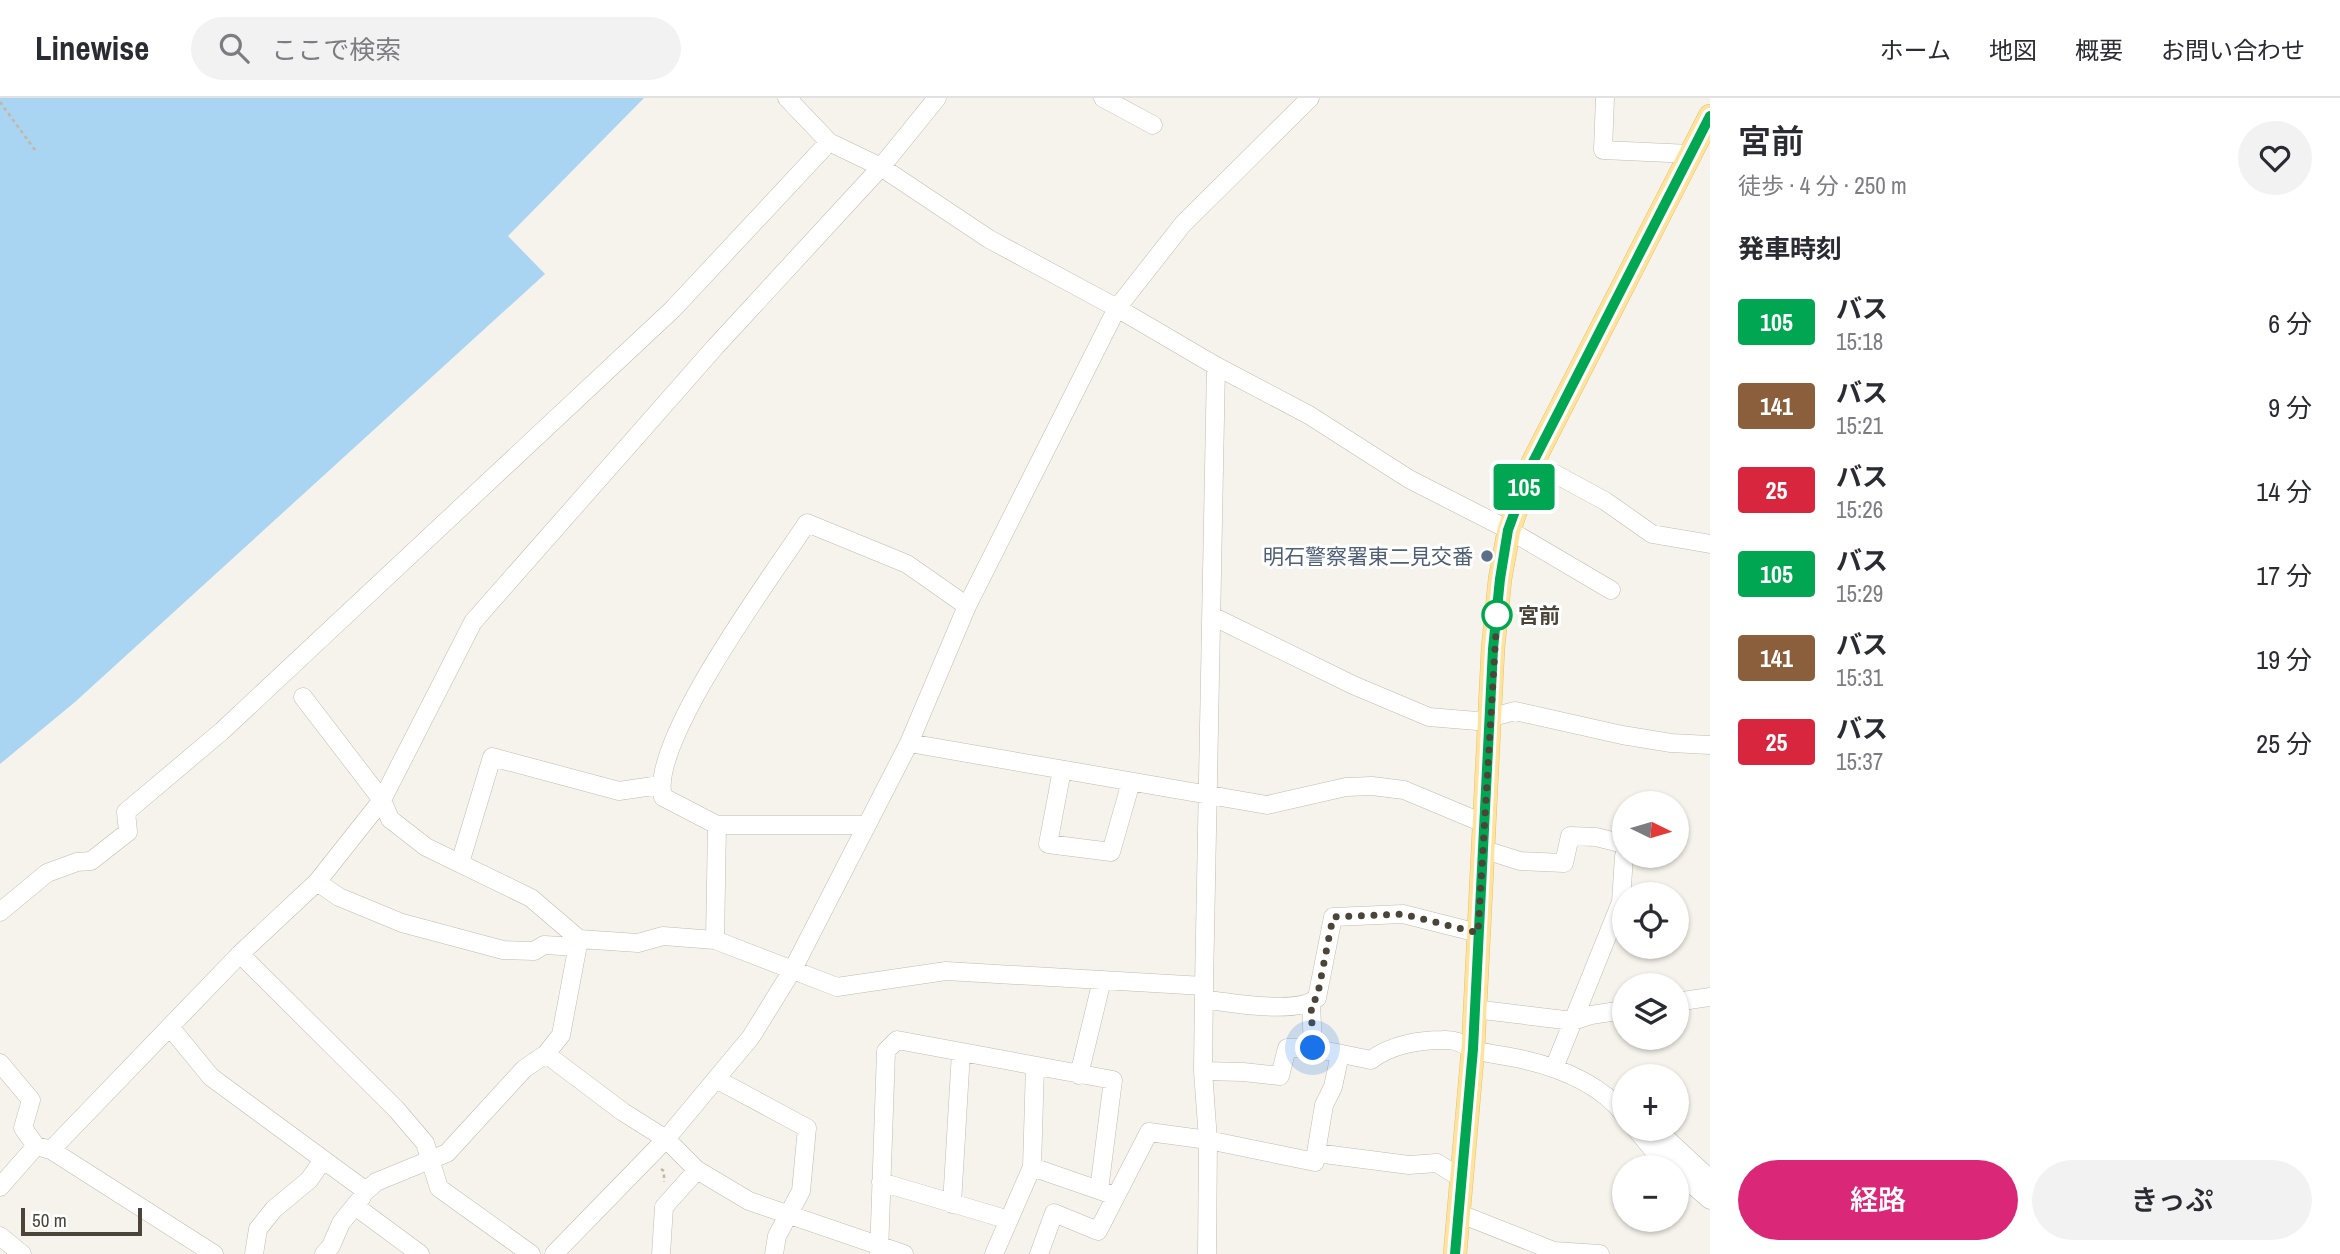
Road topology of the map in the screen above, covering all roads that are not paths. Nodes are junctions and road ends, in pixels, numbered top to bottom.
1 (787, 98) edge
2 (937, 98) edge
3 (1103, 98) edge
4 (1310, 98) edge
5 (1605, 98) edge
6 (1709, 121) edge
7 (1153, 125) dead end
8 (829, 142) junction
9 (1691, 154) junction
10 (881, 167) junction
11 (1117, 308) junction
12 (1216, 366) junction
13 (1533, 462) junction
14 (1508, 530) junction
15 (1710, 544) edge
16 (1611, 590) dead end
17 (967, 606) junction
18 (1212, 616) junction
19 (303, 697) dead end
20 (1489, 717) junction
21 (909, 743) junction
22 (1710, 745) edge
23 (1062, 770) junction
24 (1131, 782) junction
25 (660, 785) junction
26 (1208, 796) junction
27 (382, 800) junction
28 (1483, 823) junction
29 (717, 825) junction
30 (866, 825) junction
31 (1612, 841) edge
32 (1482, 849) junction
33 (460, 863) junction
34 (1623, 868) edge
35 (317, 882) junction
36 (0, 912) edge
37 (1478, 933) junction
38 (715, 940) junction
39 (579, 943) junction
40 (240, 954) junction
41 (793, 969) junction
42 (1102, 980) junction
43 (1204, 992) junction
44 (1710, 997) edge
45 (1689, 1000) edge
46 (1311, 1003) junction
47 (1474, 1009) junction
48 (1612, 1012) edge
49 (1573, 1021) junction
50 (170, 1027) junction
51 (1313, 1048) junction
52 (1473, 1049) junction
53 (961, 1052) junction
54 (546, 1054) junction
55 (1340, 1054) junction
56 (0, 1063) edge
57 (1035, 1066) junction
58 (1554, 1068) junction
59 (1203, 1071) junction
60 (1079, 1075) junction
61 (716, 1079) junction
62 (1612, 1102) edge
63 (666, 1139) junction
64 (1208, 1140) junction
65 (1646, 1141) edge
66 (1669, 1141) edge
67 (43, 1148) junction
68 (1316, 1153) junction
69 (1659, 1155) edge
70 (324, 1160) junction
71 (429, 1161) junction
72 (1032, 1167) junction
73 (697, 1170) junction
74 (1461, 1178) junction
75 (1710, 1179) edge
76 (881, 1182) junction
77 (1689, 1182) edge
78 (0, 1187) edge
79 (1099, 1190) junction
80 (366, 1191) junction
81 (1116, 1196) junction
82 (1710, 1200) edge
83 (952, 1204) junction
84 (355, 1206) junction
85 (1458, 1213) junction
86 (789, 1215) junction
87 (1009, 1220) junction
88 (0, 1236) edge
89 (879, 1250) edge
90 (22, 1254) edge
91 (214, 1254) edge
92 (254, 1254) edge
93 (324, 1254) edge
94 (420, 1254) edge
95 (531, 1254) edge
96 (554, 1254) edge
97 (661, 1254) edge
98 (774, 1254) edge
99 (904, 1254) edge
100 (994, 1254) edge
101 (1039, 1254) edge
102 (1207, 1254) edge
103 (1455, 1254) edge
104 (1600, 1254) edge

1 - 8 street
2 - 10 street
3 - 7 street
4 - 11 street
5 - 9 street
6 - 9 main road
8 - 10 street
8 - 36 street
9 - 13 main road
10 - 11 street
10 - 27 street
11 - 12 street
11 - 17 street
12 - 14 street
12 - 18 street
13 - 14 main road
13 - 15 street
14 - 16 street
14 - 20 main road
17 - 21 street
17 - 25 street
18 - 20 street
18 - 26 street
19 - 27 street
20 - 22 street
20 - 28 main road
21 - 23 street
21 - 30 street
23 - 24 street
23 - 24 street
24 - 26 street
25 - 29 street
25 - 33 street
26 - 28 street
26 - 43 street
27 - 33 street
27 - 35 street
28 - 32 main road
29 - 30 street
29 - 38 street
30 - 41 street
31 - 32 street
32 - 37 main road
33 - 39 street
34 - 49 street
35 - 39 street
35 - 40 street
37 - 46 street
37 - 47 main road
38 - 39 street
38 - 41 street
39 - 54 street
40 - 50 street
40 - 71 street
41 - 42 street
41 - 61 street
42 - 43 street
42 - 60 street
43 - 46 street
43 - 59 street
44 - 45 street
46 - 51 street
47 - 49 street
47 - 52 main road
48 - 49 street
49 - 58 street
50 - 67 street
50 - 70 street
51 - 55 street
51 - 59 street
52 - 55 street
52 - 58 street
52 - 74 main road
53 - 57 street
53 - 76 street
53 - 83 street
54 - 63 street
54 - 71 street
55 - 68 street
56 - 67 street
57 - 60 street
57 - 72 street
58 - 62 street
59 - 64 street
60 - 79 street
61 - 63 street
61 - 86 street
63 - 73 street
63 - 96 street
64 - 68 street
64 - 81 street
64 - 102 street
65 - 69 street
66 - 75 street
67 - 78 street
67 - 91 street
68 - 74 street
70 - 80 street
70 - 92 street
71 - 80 street
71 - 95 street
72 - 79 street
72 - 87 street
73 - 86 street
73 - 97 street
74 - 85 main road
76 - 83 street
76 - 89 street
77 - 82 street
79 - 81 street
80 - 84 street
81 - 101 street
83 - 87 street
84 - 93 street
84 - 94 street
85 - 103 main road
85 - 104 street
86 - 89 street
86 - 98 street
87 - 100 street
88 - 90 street
89 - 99 street

